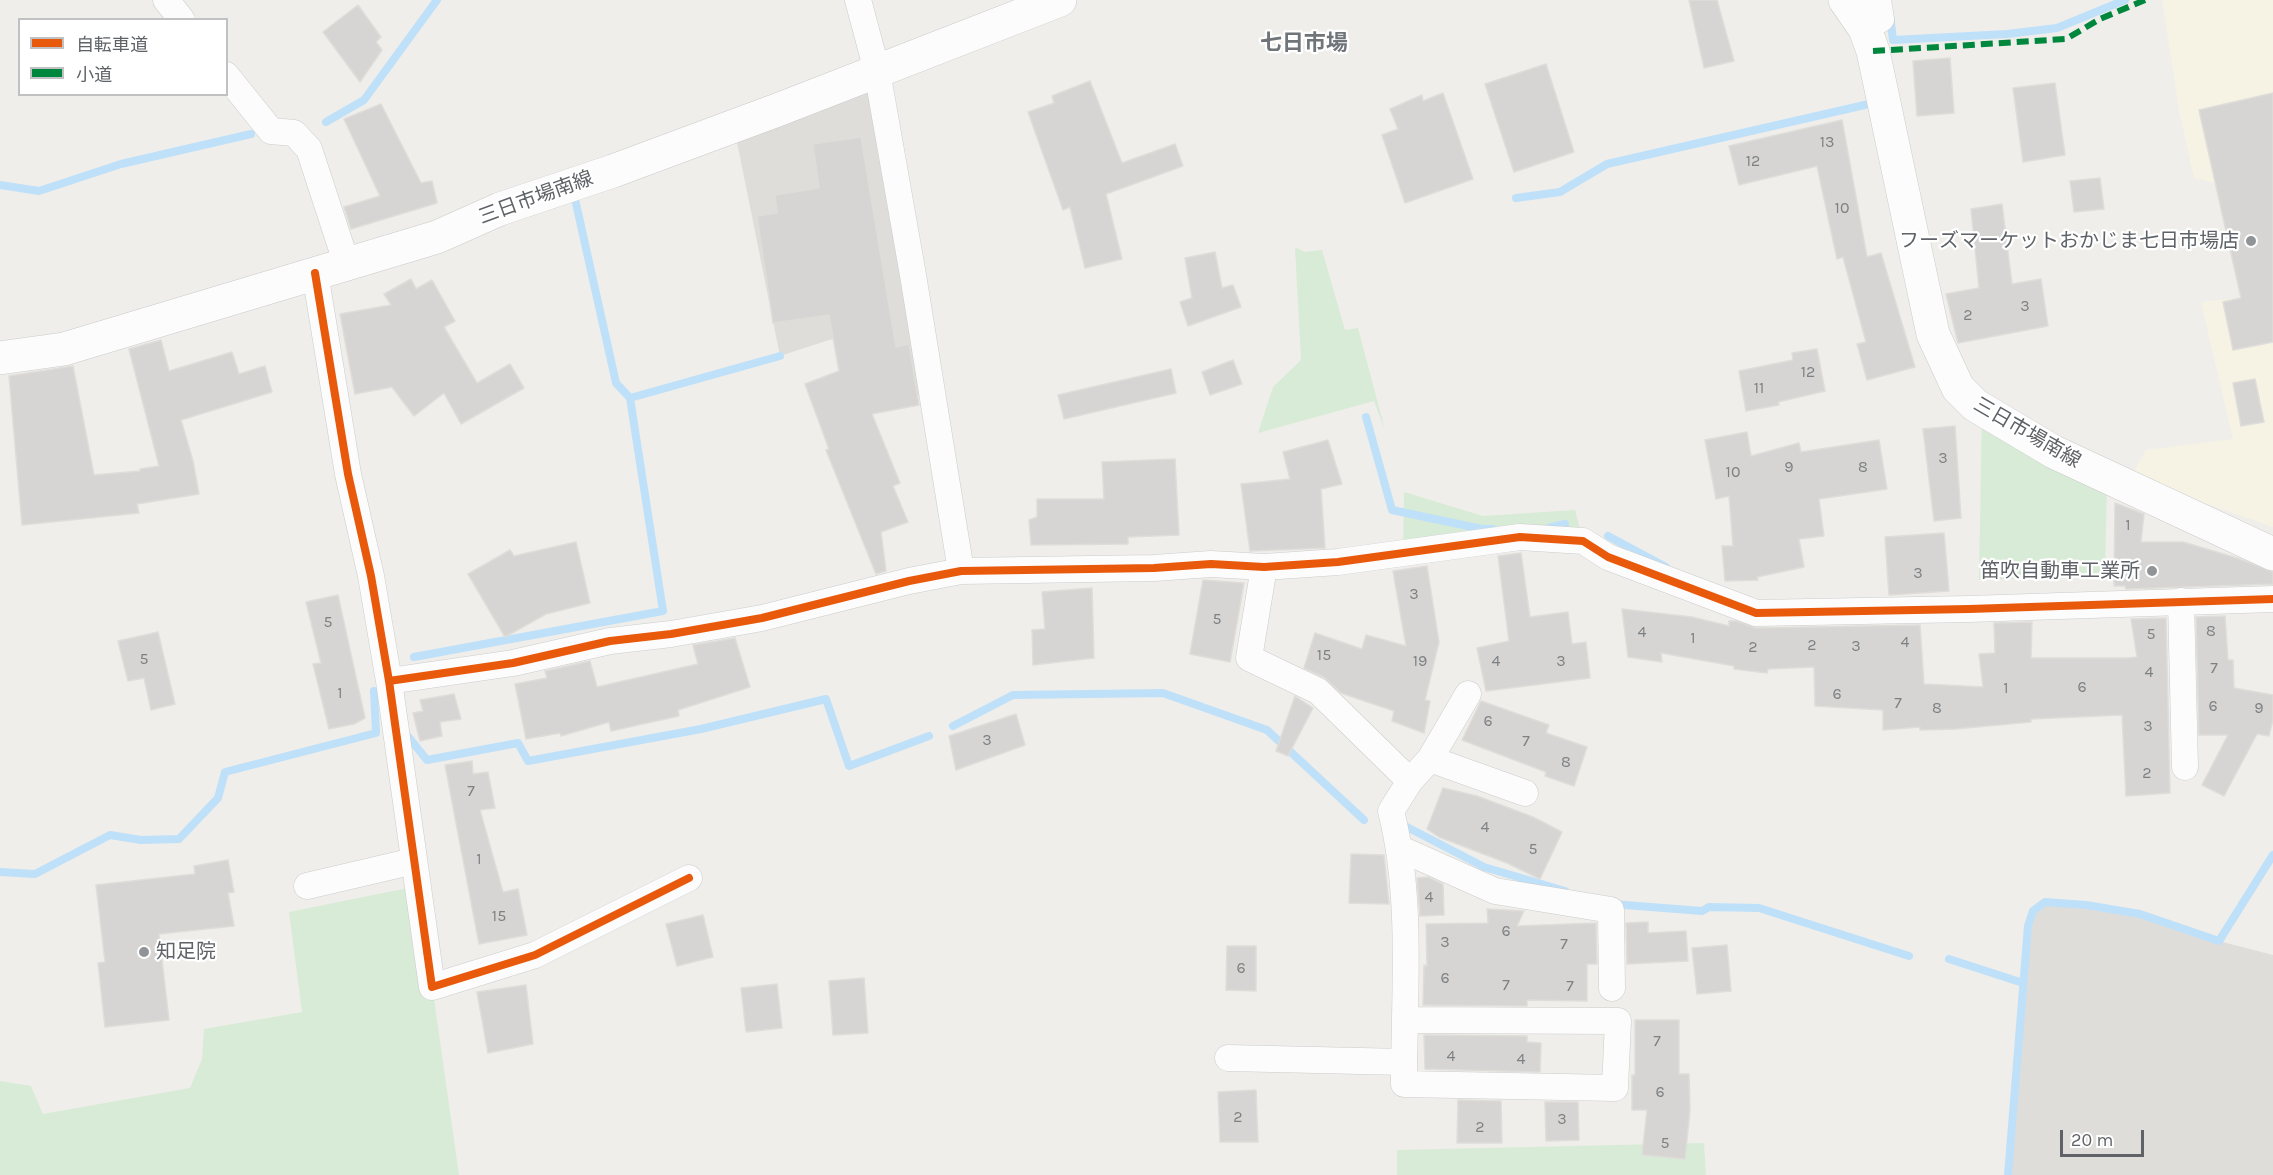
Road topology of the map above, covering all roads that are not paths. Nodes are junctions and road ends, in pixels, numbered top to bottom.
1 (166, 0) edge
2 (858, 0) edge
3 (1060, 0) edge
4 (1845, 0) edge
5 (1871, 15) edge
6 (180, 18) edge
7 (877, 71) junction
8 (228, 77) edge
9 (346, 262) junction
10 (315, 273) junction
11 (0, 358) edge
12 (2273, 554) edge
13 (1264, 567) junction
14 (961, 571) junction
15 (2273, 599) edge
16 (2181, 601) junction
17 (389, 681) junction
18 (1468, 694) dead end
19 (1430, 759) junction
20 (2185, 767) dead end
21 (1410, 782) junction
22 (1525, 793) dead end
23 (1401, 849) junction
24 (414, 861) junction
25 (689, 878) dead end
26 (307, 886) dead end
27 (1612, 988) dead end
28 (1406, 1020) junction
29 (1228, 1058) dead end
30 (1404, 1062) junction

1 - 6 street
2 - 7 street
3 - 7 main road, 三日市場南線
4 - 5 main road, 三日市場南線
5 - 12 main road, 三日市場南線
7 - 9 main road, 三日市場南線
7 - 14 street
8 - 9 street
9 - 10 main road, 三日市場南線
10 - 11 main road, 三日市場南線
10 - 17 street
13 - 14 street
13 - 16 street
13 - 21 street
14 - 17 street
15 - 16 street
16 - 20 street
17 - 24 street
18 - 19 street
19 - 21 street
19 - 22 street
21 - 23 street
23 - 27 street
23 - 28 street
24 - 25 street
24 - 26 street
28 - 30 street
28 - 30 street
29 - 30 street

